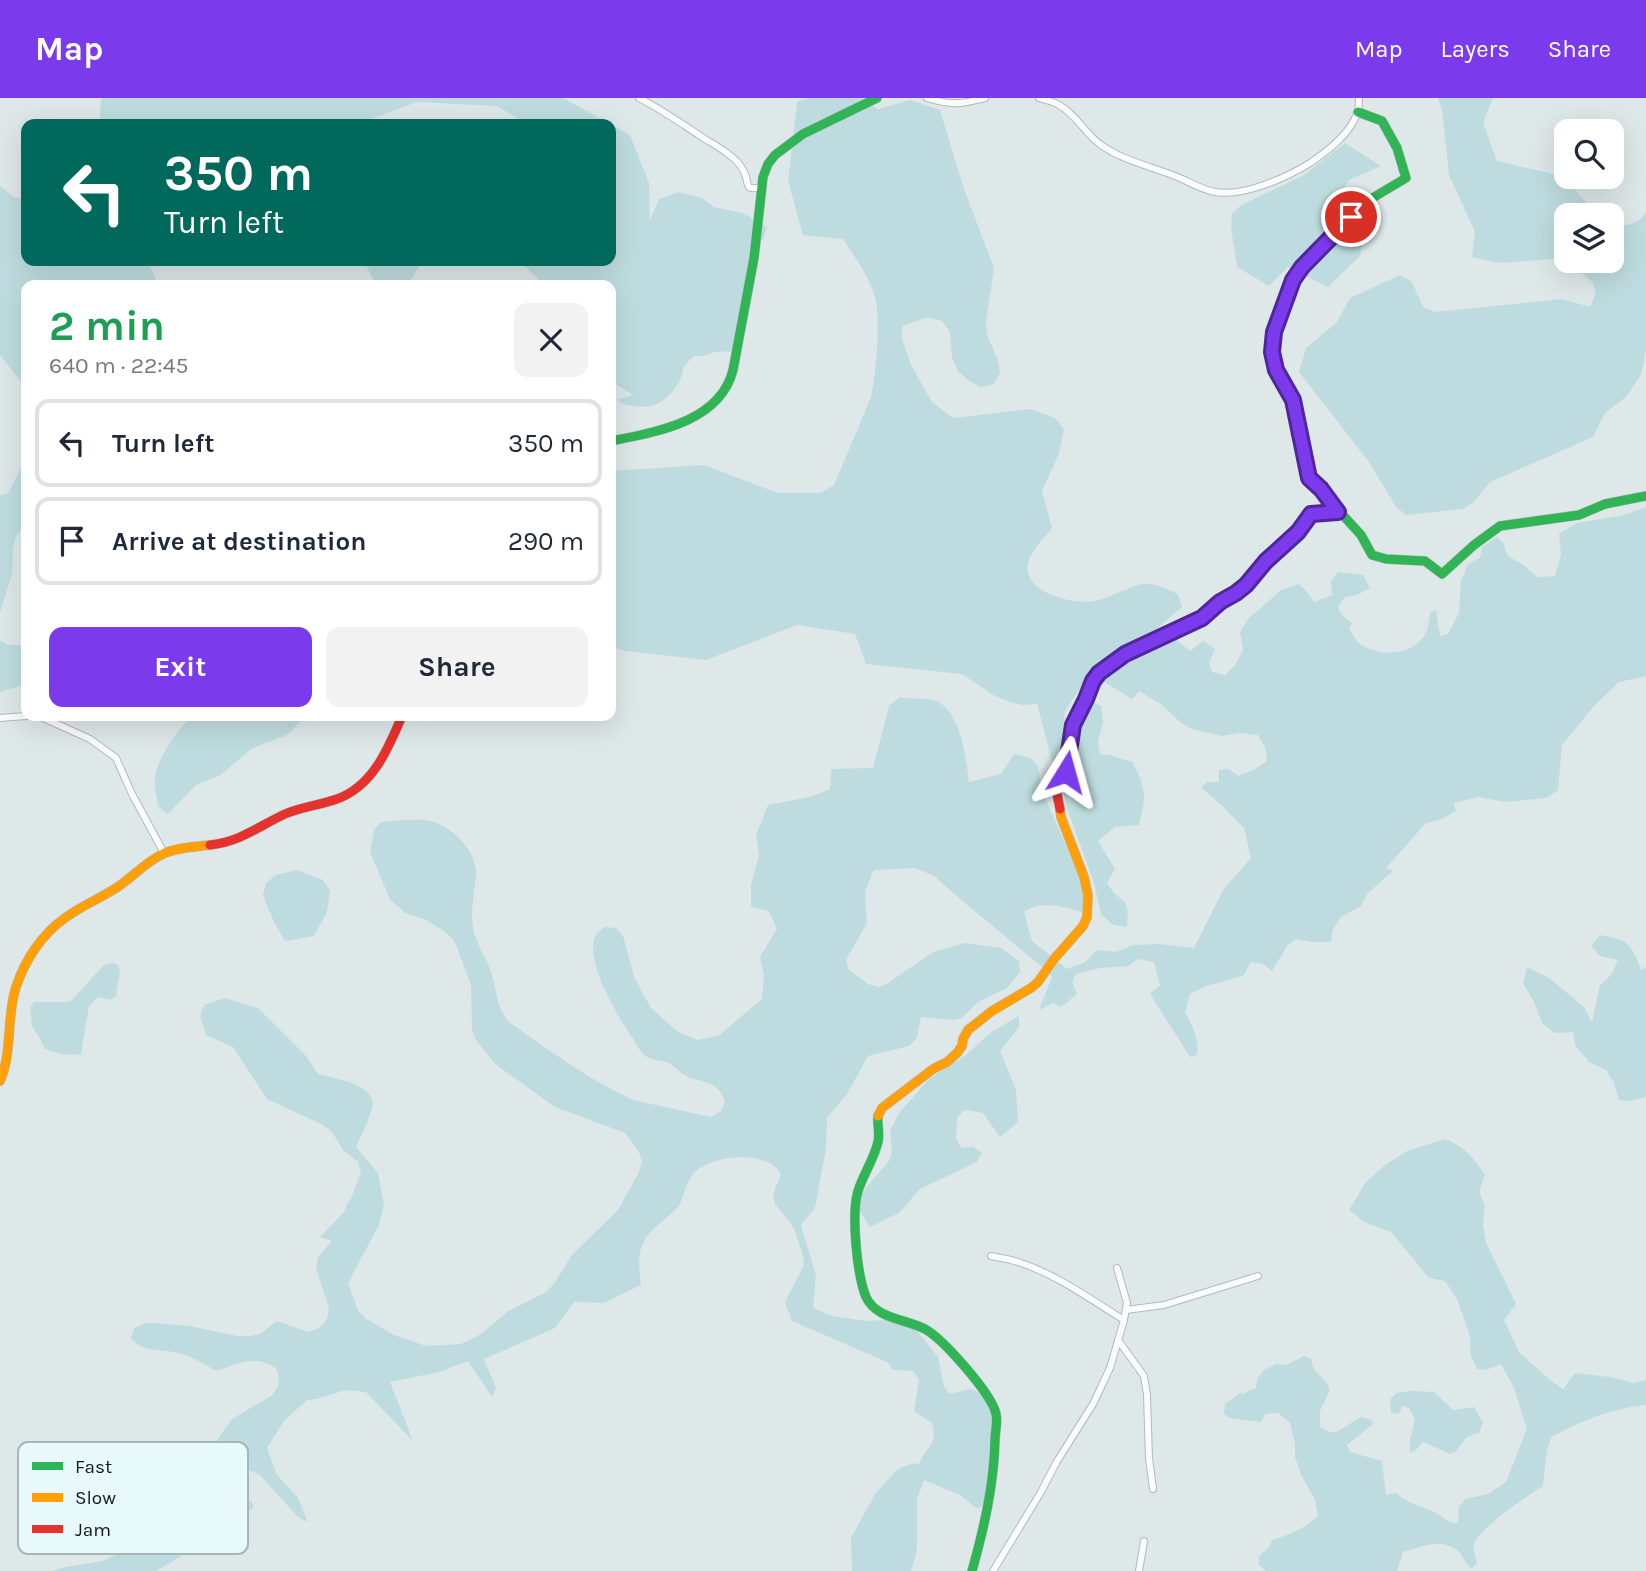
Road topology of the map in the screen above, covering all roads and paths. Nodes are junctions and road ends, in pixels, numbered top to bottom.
1 (639, 98) edge
2 (877, 98) edge
3 (927, 98) edge
4 (985, 98) edge
5 (1039, 98) edge
6 (1359, 98) edge
7 (1358, 112) junction
8 (762, 187) junction
9 (616, 440) edge
10 (1646, 496) edge
11 (1338, 512) junction
12 (21, 716) edge
13 (0, 718) edge
14 (50, 721) edge
15 (400, 721) edge
16 (164, 853) junction
17 (0, 1081) edge
18 (991, 1256) dead end
19 (1117, 1268) dead end
20 (1258, 1276) dead end
21 (1126, 1310) junction
22 (1124, 1320) junction
23 (1118, 1340) junction
24 (1153, 1489) dead end
25 (1144, 1541) dead end
26 (972, 1571) edge
27 (993, 1571) edge
28 (1139, 1571) edge

1 - 8 street
2 - 8 street
3 - 4 street
5 - 7 street
6 - 7 street
7 - 11 street
8 - 9 street
10 - 11 street
11 - 26 street
12 - 13 street
14 - 16 street
15 - 16 street
16 - 17 street
18 - 22 street
19 - 21 street
20 - 21 street
21 - 22 street
22 - 23 street
23 - 24 street
23 - 27 street
25 - 28 street

